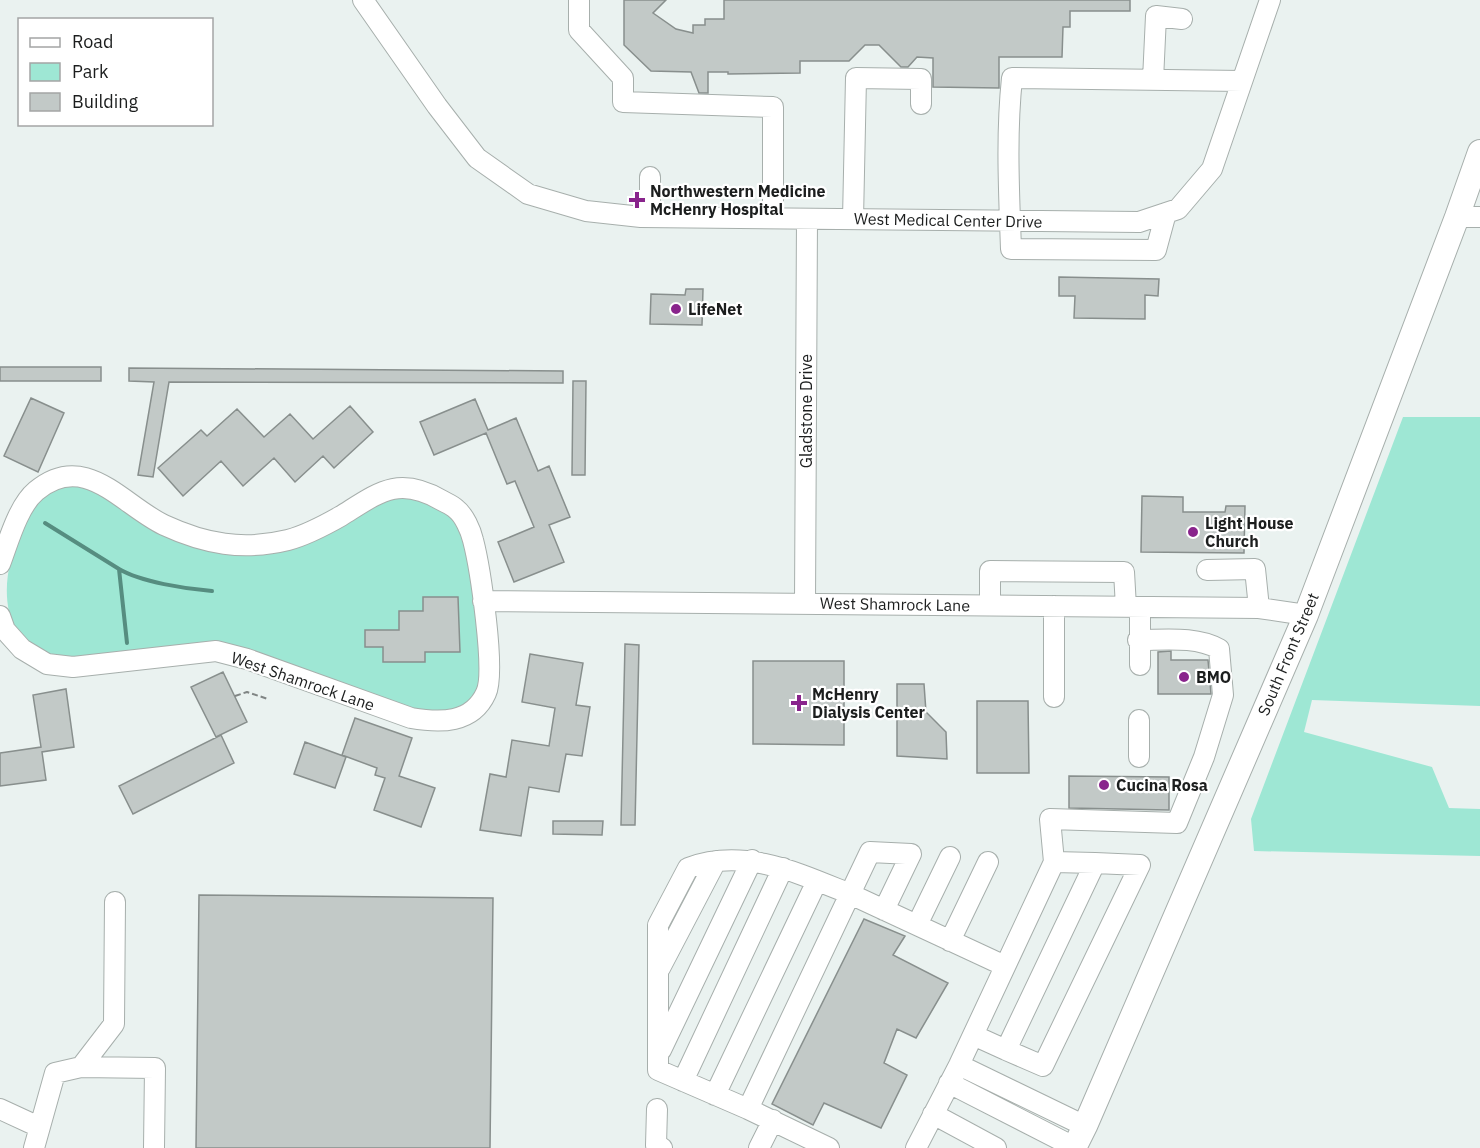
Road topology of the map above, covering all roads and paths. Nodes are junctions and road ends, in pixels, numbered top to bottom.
1 (363, 0) edge
2 (579, 0) edge
3 (1270, 0) edge
4 (1182, 19) dead end
5 (1153, 80) junction
6 (1242, 81) junction
7 (921, 104) dead end
8 (1480, 152) edge
9 (650, 177) dead end
10 (1166, 213) junction
11 (650, 217) junction
12 (1469, 217) edge
13 (773, 218) junction
14 (807, 219) junction
15 (853, 219) junction
16 (1010, 221) junction
17 (0, 564) edge
18 (1208, 570) dead end
19 (483, 601) junction
20 (805, 603) junction
21 (990, 605) junction
22 (1054, 606) junction
23 (1133, 607) junction
24 (1259, 608) junction
25 (1306, 615) junction
26 (0, 616) edge
27 (1138, 639) junction
28 (1140, 665) dead end
29 (235, 696) dead end
30 (1054, 697) dead end
31 (268, 699) dead end
32 (1139, 720) dead end
33 (1139, 757) dead end
34 (950, 857) dead end
35 (752, 860) junction
36 (988, 862) dead end
37 (1054, 862) junction
38 (1095, 863) junction
39 (783, 868) junction
40 (817, 881) junction
41 (850, 894) junction
42 (115, 902) dead end
43 (884, 910) junction
44 (917, 925) junction
45 (950, 941) junction
46 (1005, 966) junction
47 (973, 1035) junction
48 (1006, 1050) junction
49 (658, 1056) junction
50 (958, 1065) junction
51 (81, 1067) junction
52 (683, 1081) junction
53 (949, 1083) junction
54 (716, 1095) junction
55 (0, 1109) edge
56 (657, 1109) dead end
57 (748, 1109) junction
58 (933, 1114) junction
59 (773, 1120) junction
60 (39, 1127) junction
61 (1078, 1140) edge
62 (966, 1141) edge
63 (802, 1142) edge
64 (34, 1148) edge
65 (154, 1148) edge
66 (662, 1148) edge
67 (759, 1148) edge
68 (829, 1148) edge
69 (916, 1148) edge
70 (996, 1148) edge

1 - 11 street, West Medical Center Drive
2 - 13 street
3 - 6 street, West Medical Center Drive
4 - 5 street
5 - 6 street
5 - 16 street
6 - 10 street, West Medical Center Drive
7 - 15 street
8 - 12 main road, South Front Street
9 - 11 street
10 - 16 street, West Medical Center Drive
10 - 16 street
11 - 13 street, West Medical Center Drive
12 - 25 main road, South Front Street
13 - 14 street, West Medical Center Drive
14 - 15 street, West Medical Center Drive
14 - 20 street, Gladstone Drive
15 - 16 street, West Medical Center Drive
17 - 19 street, West Shamrock Lane
18 - 24 street
19 - 20 street, West Shamrock Lane
19 - 26 street, West Shamrock Lane
20 - 21 street, West Shamrock Lane
21 - 22 street, West Shamrock Lane
21 - 23 street
22 - 23 street, West Shamrock Lane
22 - 30 street
23 - 24 street, West Shamrock Lane
23 - 27 street
24 - 25 street, West Shamrock Lane
25 - 61 main road, South Front Street
27 - 28 street
27 - 37 street
29 - 31 path
32 - 33 street
34 - 44 street
35 - 39 street
35 - 49 street
35 - 49 street
36 - 45 street
37 - 38 street
37 - 46 street
38 - 48 street
38 - 48 street
39 - 40 street
39 - 52 street
40 - 41 street
40 - 54 street
41 - 43 street
41 - 43 street
41 - 57 street
42 - 51 street
43 - 44 street
44 - 45 street
45 - 46 street
46 - 47 street
47 - 48 street
47 - 50 street
49 - 52 street
50 - 53 street
50 - 61 street
51 - 60 street
51 - 65 street
52 - 54 street
53 - 58 street
53 - 61 street
54 - 57 street
55 - 60 street
56 - 66 street
57 - 59 street
58 - 62 street
58 - 69 street
59 - 63 street
59 - 67 street
60 - 64 street
62 - 70 street
63 - 68 street

